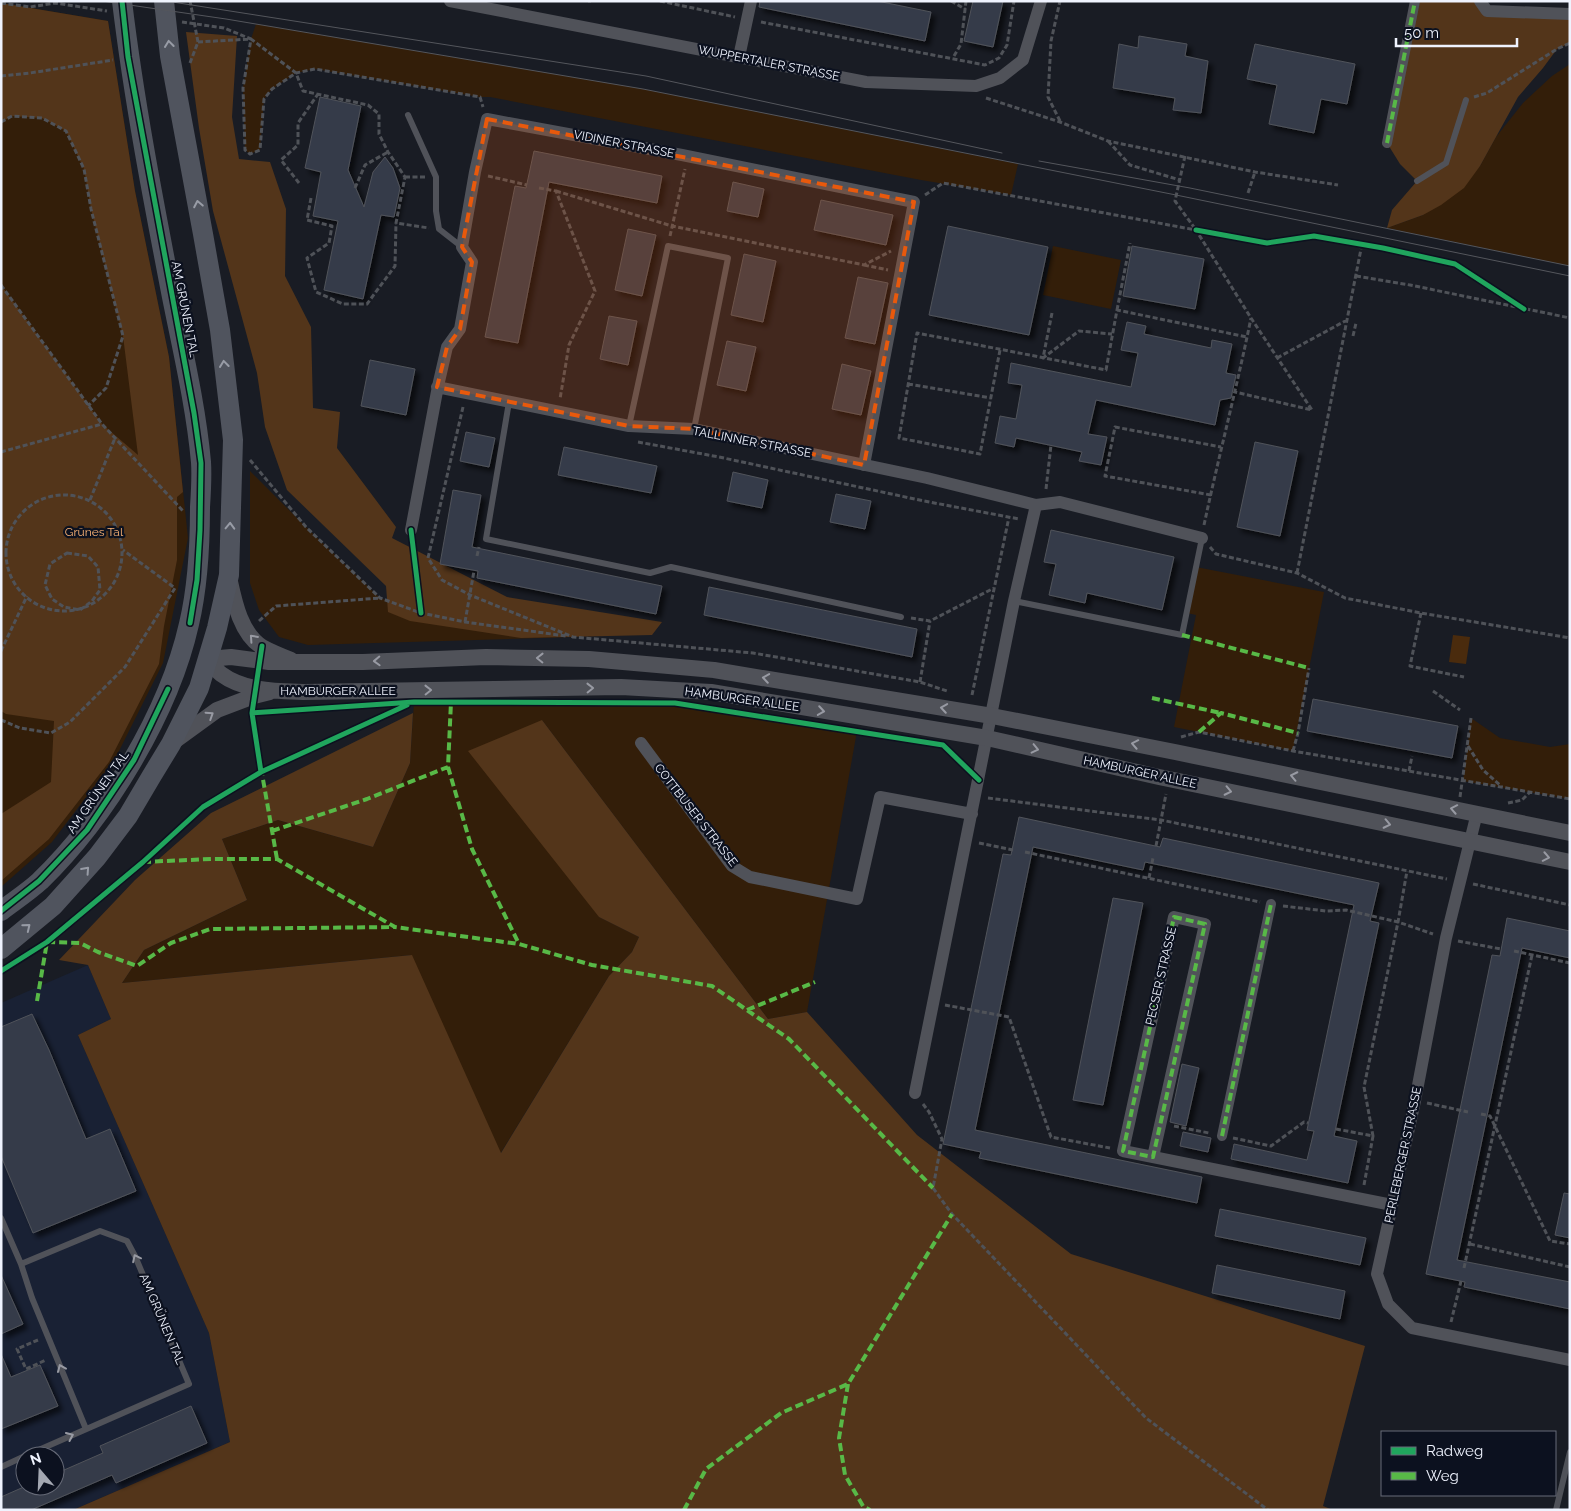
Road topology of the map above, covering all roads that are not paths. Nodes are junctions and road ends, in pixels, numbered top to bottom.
1 (122, 1) edge
2 (164, 1) edge
3 (450, 1) edge
4 (751, 1) edge
5 (1040, 1) edge
6 (1415, 1) edge
7 (1480, 1) edge
8 (1570, 14) edge
9 (739, 57) junction
10 (1466, 100) road end
11 (408, 115) dead end
12 (1387, 143) dead end
13 (1418, 181) dead end
14 (462, 247) junction
15 (437, 388) junction
16 (510, 402) junction
17 (629, 426) junction
18 (694, 429) junction
19 (864, 465) junction
20 (1040, 504) junction
21 (411, 530) dead end
22 (1202, 538) joint
23 (228, 575) junction
24 (1014, 601) junction
25 (901, 617) road end
26 (190, 623) junction
27 (208, 659) junction
28 (295, 662) junction
29 (168, 689) junction
30 (274, 691) junction
31 (992, 716) junction
32 (987, 738) junction
33 (641, 743) dead end
34 (171, 744) junction
35 (1477, 813) junction
36 (972, 814) junction
37 (1570, 833) edge
38 (1470, 842) junction
39 (1570, 862) edge
40 (1271, 904) road end
41 (1, 911) edge
42 (1, 949) edge
43 (915, 1093) road end
44 (1222, 1136) dead end
45 (1153, 1157) junction
46 (1392, 1205) junction
47 (1, 1218) edge
48 (21, 1264) junction
49 (1570, 1360) edge
50 (86, 1430) junction
51 (48, 1446) edge
52 (1570, 1452) edge
53 (15, 1460) edge
54 (1, 1466) edge
55 (1556, 1510) edge

1 - 26 main road, AM GRÜNEN TAL
23 -> 2 main road
3 - 9 street, WUPPERTALER STRASSE
4 - 9 street
5 - 9 street, WUPPERTALER STRASSE
6 - 12 street
7 - 8 street
10 - 13 lane
11 - 14 lane
14 - 15 street
14 - 19 street, VIDINER STRASSE
15 - 16 street, TALLINNER STRASSE
15 - 21 street
16 - 17 street, TALLINNER STRASSE
16 - 25 lane
17 - 18 street, TALLINNER STRASSE
17 - 18 lane
18 - 19 street, TALLINNER STRASSE
19 - 20 street, TALLINNER STRASSE
20 - 22 street, TALLINNER STRASSE
20 - 24 street
22 - 24 lane
23 - 27 main road
28 -> 23 street
24 - 31 street
26 - 27 main road
26 - 29 main road, AM GRÜNEN TAL
27 - 28 street, HAMBURGER ALLEE
27 - 29 main road
27 - 30 street, HAMBURGER ALLEE
27 - 34 main road
31 -> 28 street, HAMBURGER ALLEE
29 - 41 main road, AM GRÜNEN TAL
30 -> 32 street, HAMBURGER ALLEE
34 -> 30 street
31 - 32 street
35 -> 31 street, HAMBURGER ALLEE
32 - 36 street
32 -> 38 street, HAMBURGER ALLEE
33 - 36 street, COTTBUSER STRASSE
42 -> 34 main road
35 - 37 street, HAMBURGER ALLEE
35 - 38 street, PERLEBERGER STRASSE
36 - 43 street
38 -> 39 street, HAMBURGER ALLEE
38 - 46 street, PERLEBERGER STRASSE
40 - 44 street
45 - 45 street, PECSER STRASSE
45 - 46 street
46 - 49 street, PERLEBERGER STRASSE
47 - 48 lane
50 -> 48 lane
50 -> 48 lane, AM GRÜNEN TAL
51 -> 50 lane, AM GRÜNEN TAL
52 - 55 lane
53 - 54 lane, AM GRÜNEN TAL

